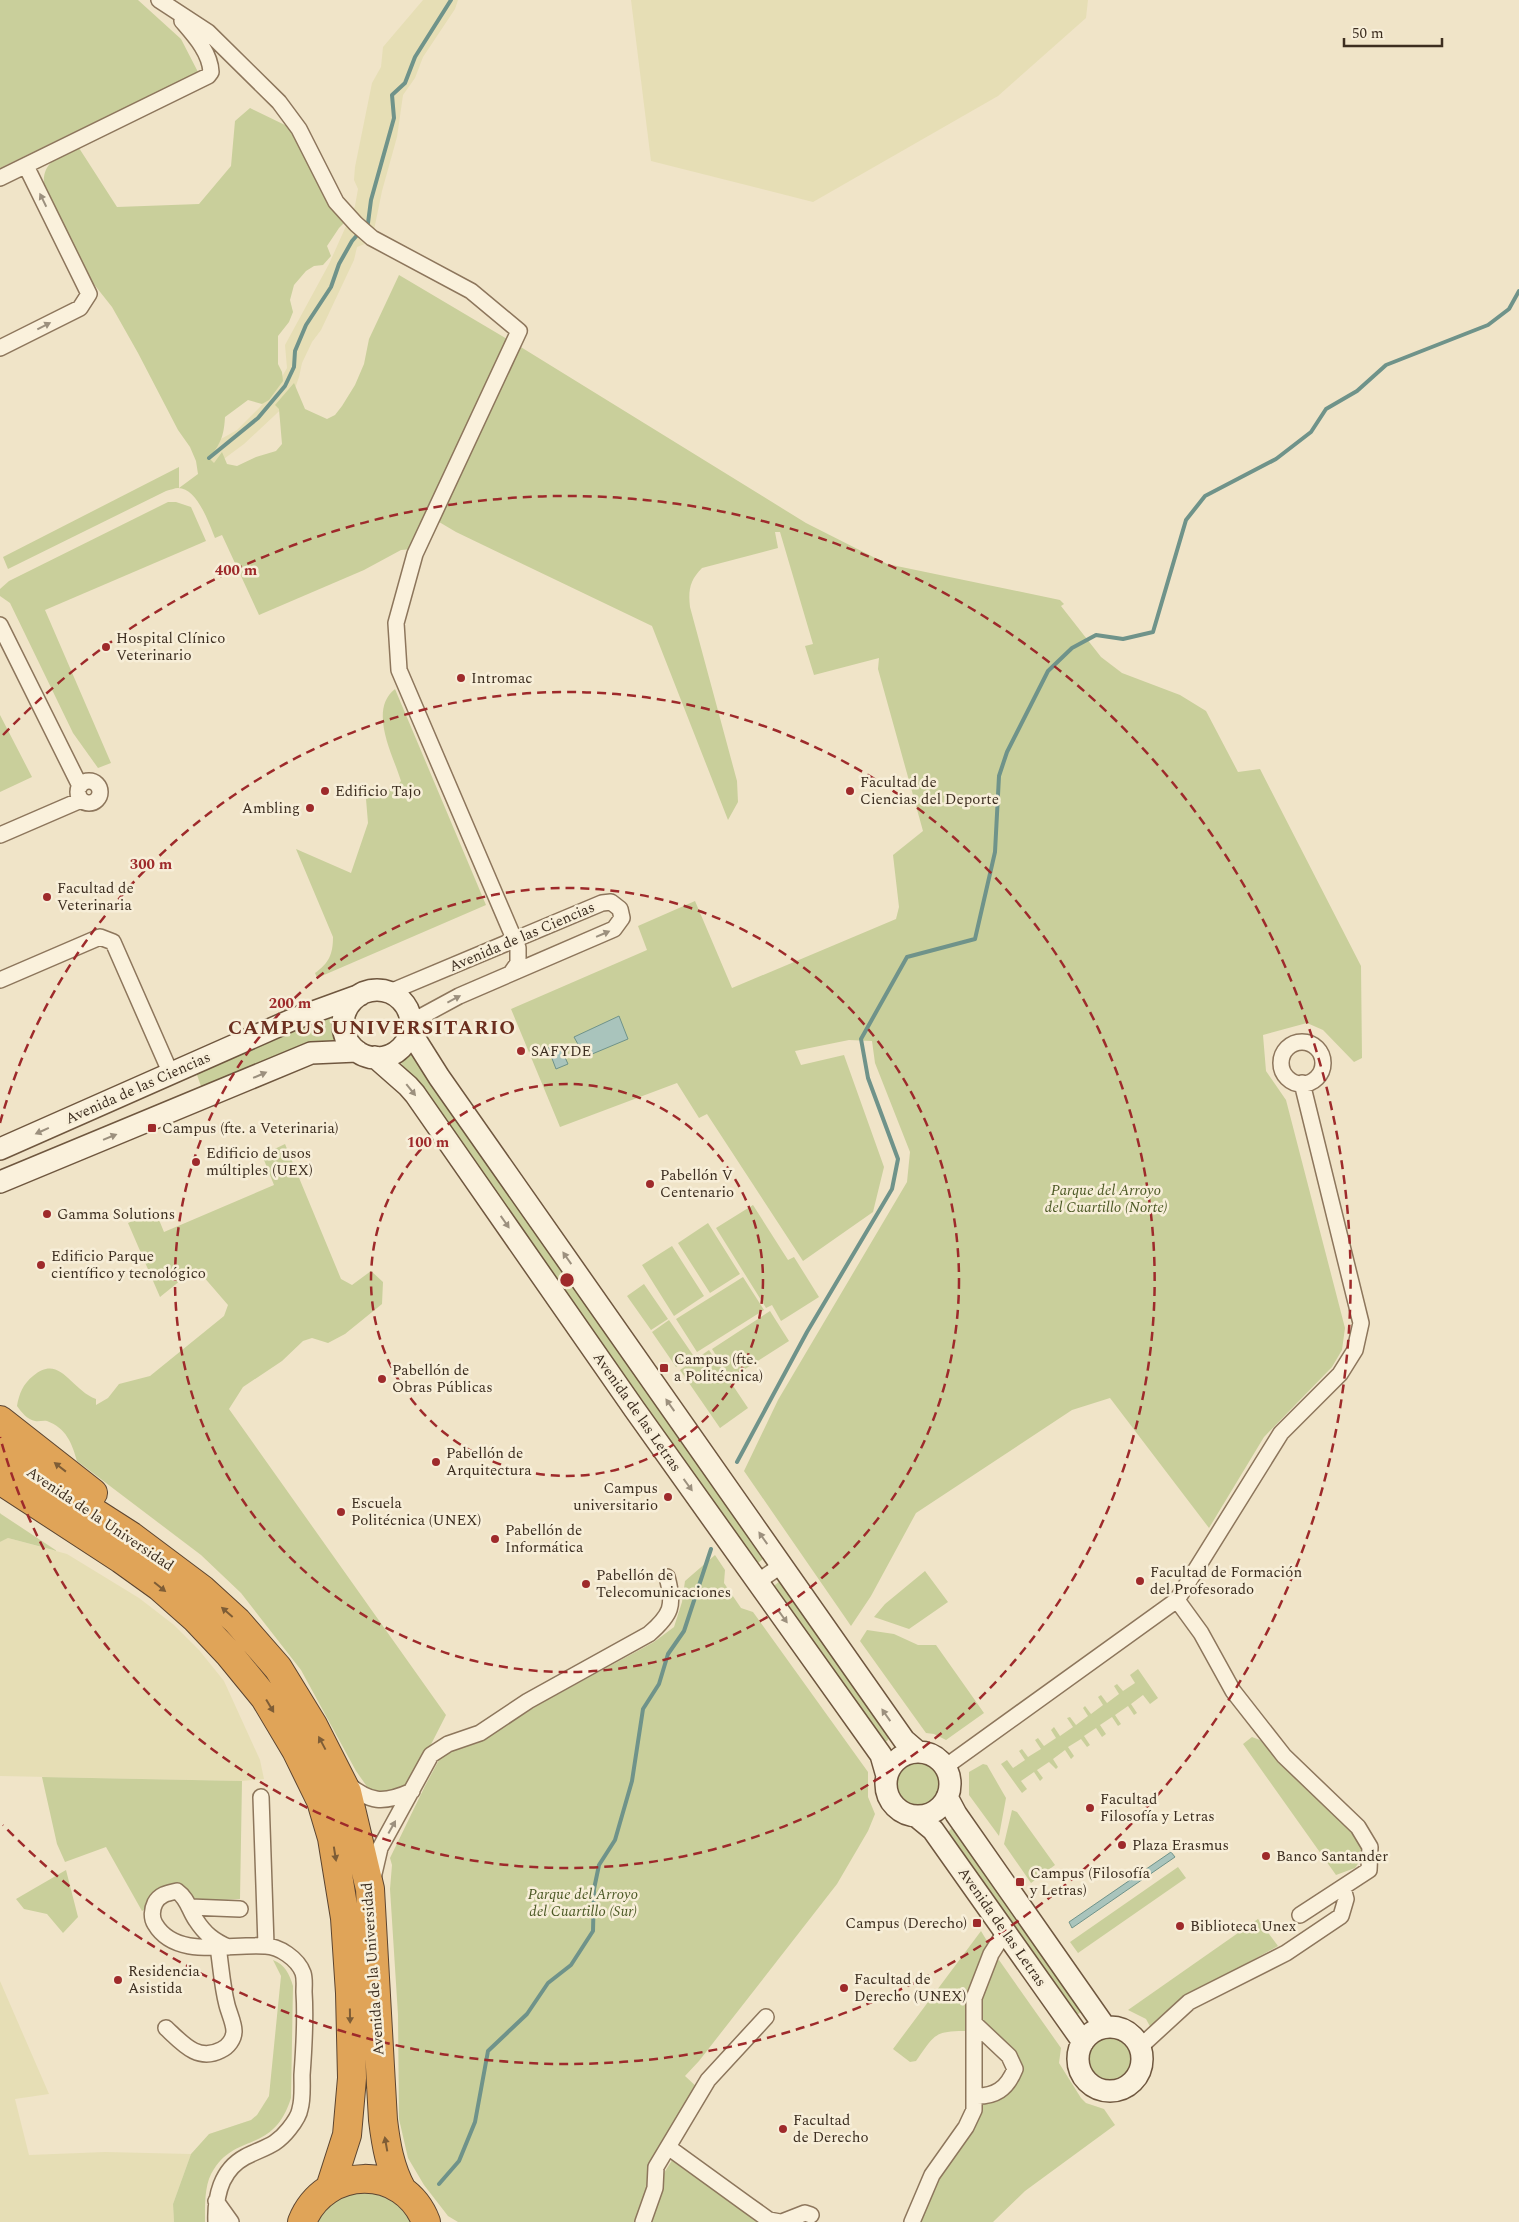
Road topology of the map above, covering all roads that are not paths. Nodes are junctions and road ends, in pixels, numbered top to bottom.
1 (164, 4) edge
2 (26, 166) junction
3 (0, 178) edge
4 (0, 348) edge
5 (0, 625) edge
6 (0, 835) edge
7 (515, 940) junction
8 (511, 973) junction
9 (0, 980) edge
10 (390, 992) junction
11 (360, 995) junction
12 (410, 1026) junction
13 (366, 1054) junction
14 (170, 1074) junction
15 (1302, 1084) dead end
16 (0, 1149) edge
17 (0, 1182) edge
18 (0, 1420) edge
19 (0, 1452) edge
20 (0, 1480) edge
21 (0, 1490) edge
22 (121, 1559) junction
23 (782, 1564) junction
24 (667, 1577) dead end
25 (757, 1582) junction
26 (202, 1590) junction
27 (1177, 1600) junction
28 (918, 1752) junction
29 (945, 1767) junction
30 (887, 1776) junction
31 (340, 1778) junction
32 (412, 1791) junction
33 (260, 1797) dead end
34 (947, 1797) junction
35 (916, 1816) junction
36 (1343, 1888) junction
37 (370, 1889) junction
38 (190, 1907) junction
39 (240, 1909) dead end
40 (1300, 1915) dead end
41 (1005, 1932) junction
42 (266, 1945) junction
43 (223, 1947) junction
44 (766, 2017) dead end
45 (974, 2024) junction
46 (1105, 2027) junction
47 (166, 2028) dead end
48 (1083, 2042) junction
49 (1140, 2047) junction
50 (974, 2096) junction
51 (668, 2147) junction
52 (330, 2188) junction
53 (402, 2190) junction
54 (215, 2201) junction
55 (811, 2215) dead end
56 (300, 2220) edge
57 (427, 2220) edge
58 (216, 2222) edge
59 (231, 2222) edge
60 (643, 2222) edge
61 (781, 2222) edge
62 (912, 2222) edge

1 - 2 street
1 - 7 street
2 - 3 street
4 -> 2 street
5 - 6 street
7 - 8 street
8 -> 7 street, Avenida de las Ciencias
7 - 10 street, Avenida de las Ciencias
12 -> 8 street, Avenida de las Ciencias
9 - 14 street
10 - 11 main road
10 - 12 main road
11 - 13 main road
11 - 14 main road, Avenida de las Ciencias
12 - 13 main road
23 -> 12 main road, Avenida de las Letras
17 -> 13 main road
13 -> 25 main road, Avenida de las Letras
14 -> 16 main road, Avenida de las Ciencias
15 - 27 street
26 -> 18 highway
19 - 26 highway, Avenida de la Universidad
20 - 22 highway, Avenida de la Universidad
21 - 22 highway
22 -> 52 highway, Avenida de la Universidad
23 - 25 street
28 -> 23 main road, Avenida de las Letras
24 - 32 street
25 -> 30 main road, Avenida de las Letras
31 -> 26 highway, Avenida de la Universidad
27 - 29 street
27 - 36 street
28 - 29 main road
28 - 30 main road
29 - 34 main road
30 - 35 main road
31 - 32 street
31 - 37 highway, Avenida de la Universidad
37 -> 32 street
33 - 42 street
34 - 35 main road
34 - 46 main road, Avenida de las Letras
35 - 41 main road, Avenida de las Letras
36 - 40 street
36 - 49 street
53 -> 37 highway, Avenida de la Universidad
38 - 39 street
38 - 43 street
38 - 43 street
41 - 45 street
41 - 48 main road, Avenida de las Letras
42 - 43 street
42 - 54 street
43 - 47 street
44 - 51 street
45 - 50 street
45 - 50 street
46 - 48 main road
46 - 49 main road
48 - 49 main road
50 - 62 street
51 - 60 street
51 - 61 street
52 - 53 highway
52 - 56 highway
53 - 57 highway
54 - 58 street
54 - 59 street
55 - 61 street

